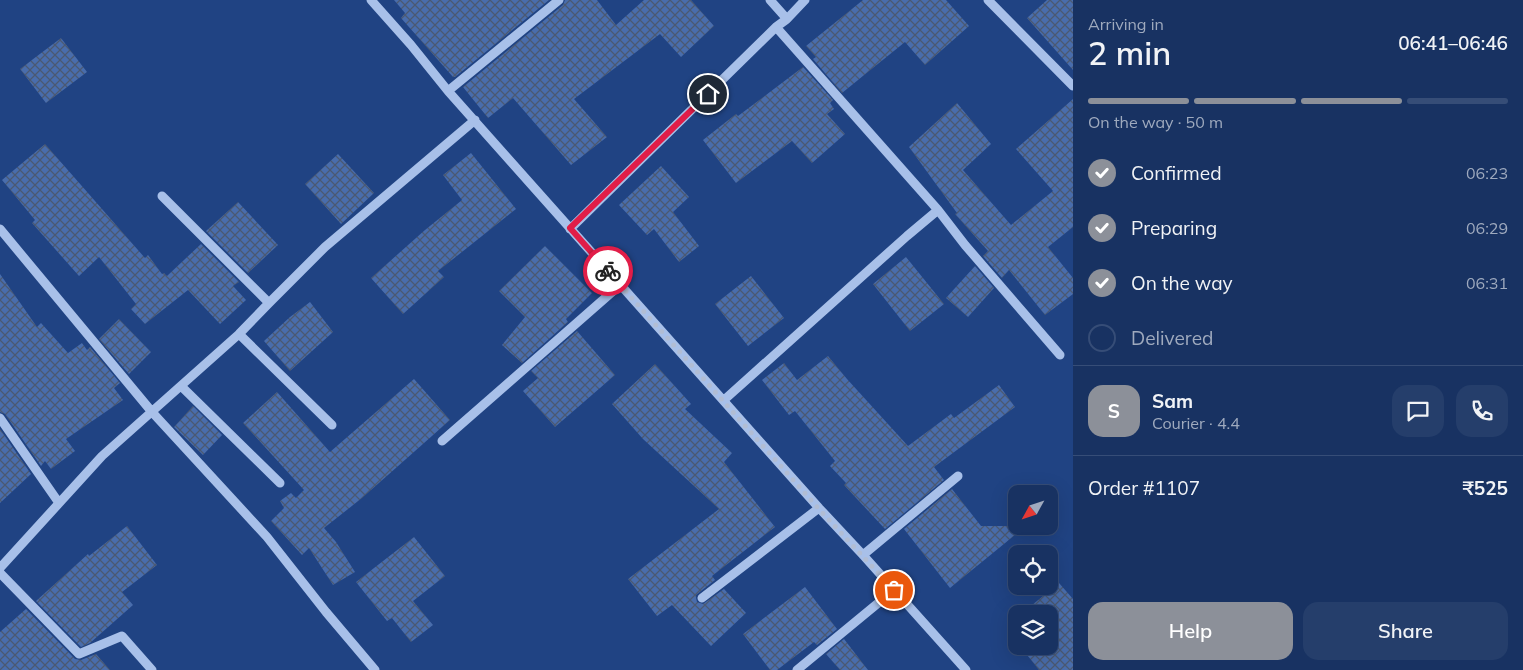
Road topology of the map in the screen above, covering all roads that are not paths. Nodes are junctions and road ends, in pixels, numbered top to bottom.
1 (371, 0) edge
2 (559, 0) edge
3 (770, 0) edge
4 (805, 0) edge
5 (988, 0) edge
6 (787, 18) junction
7 (776, 27) junction
8 (1073, 86) edge
9 (448, 91) junction
10 (476, 120) junction
11 (162, 196) dead end
12 (938, 210) junction
13 (570, 228) junction
14 (0, 229) edge
15 (620, 285) junction
16 (269, 303) junction
17 (239, 334) junction
18 (1060, 355) dead end
19 (181, 386) junction
20 (724, 400) junction
21 (152, 412) junction
22 (0, 418) edge
23 (332, 425) dead end
24 (442, 441) dead end
25 (958, 476) dead end
26 (280, 483) dead end
27 (59, 503) junction
28 (818, 508) junction
29 (863, 555) junction
30 (0, 568) edge
31 (0, 573) edge
32 (894, 590) junction
33 (702, 598) dead end
34 (152, 670) edge
35 (375, 670) edge
36 (797, 670) edge
37 (966, 670) edge

1 - 9 street
2 - 9 street
3 - 6 street
4 - 6 street
5 - 8 street
6 - 7 street
7 - 12 street
7 - 13 street
9 - 10 street
10 - 13 street
10 - 16 street
11 - 16 street
12 - 18 street
12 - 20 street
13 - 15 street
14 - 21 street
15 - 20 street
15 - 24 street
16 - 17 street
17 - 19 street
17 - 23 street
19 - 21 street
19 - 26 street
20 - 28 street
21 - 27 street
21 - 35 street
22 - 27 street
25 - 29 street
27 - 30 street
28 - 29 street
28 - 33 street
29 - 32 street
31 - 34 street
32 - 36 street
32 - 37 street

